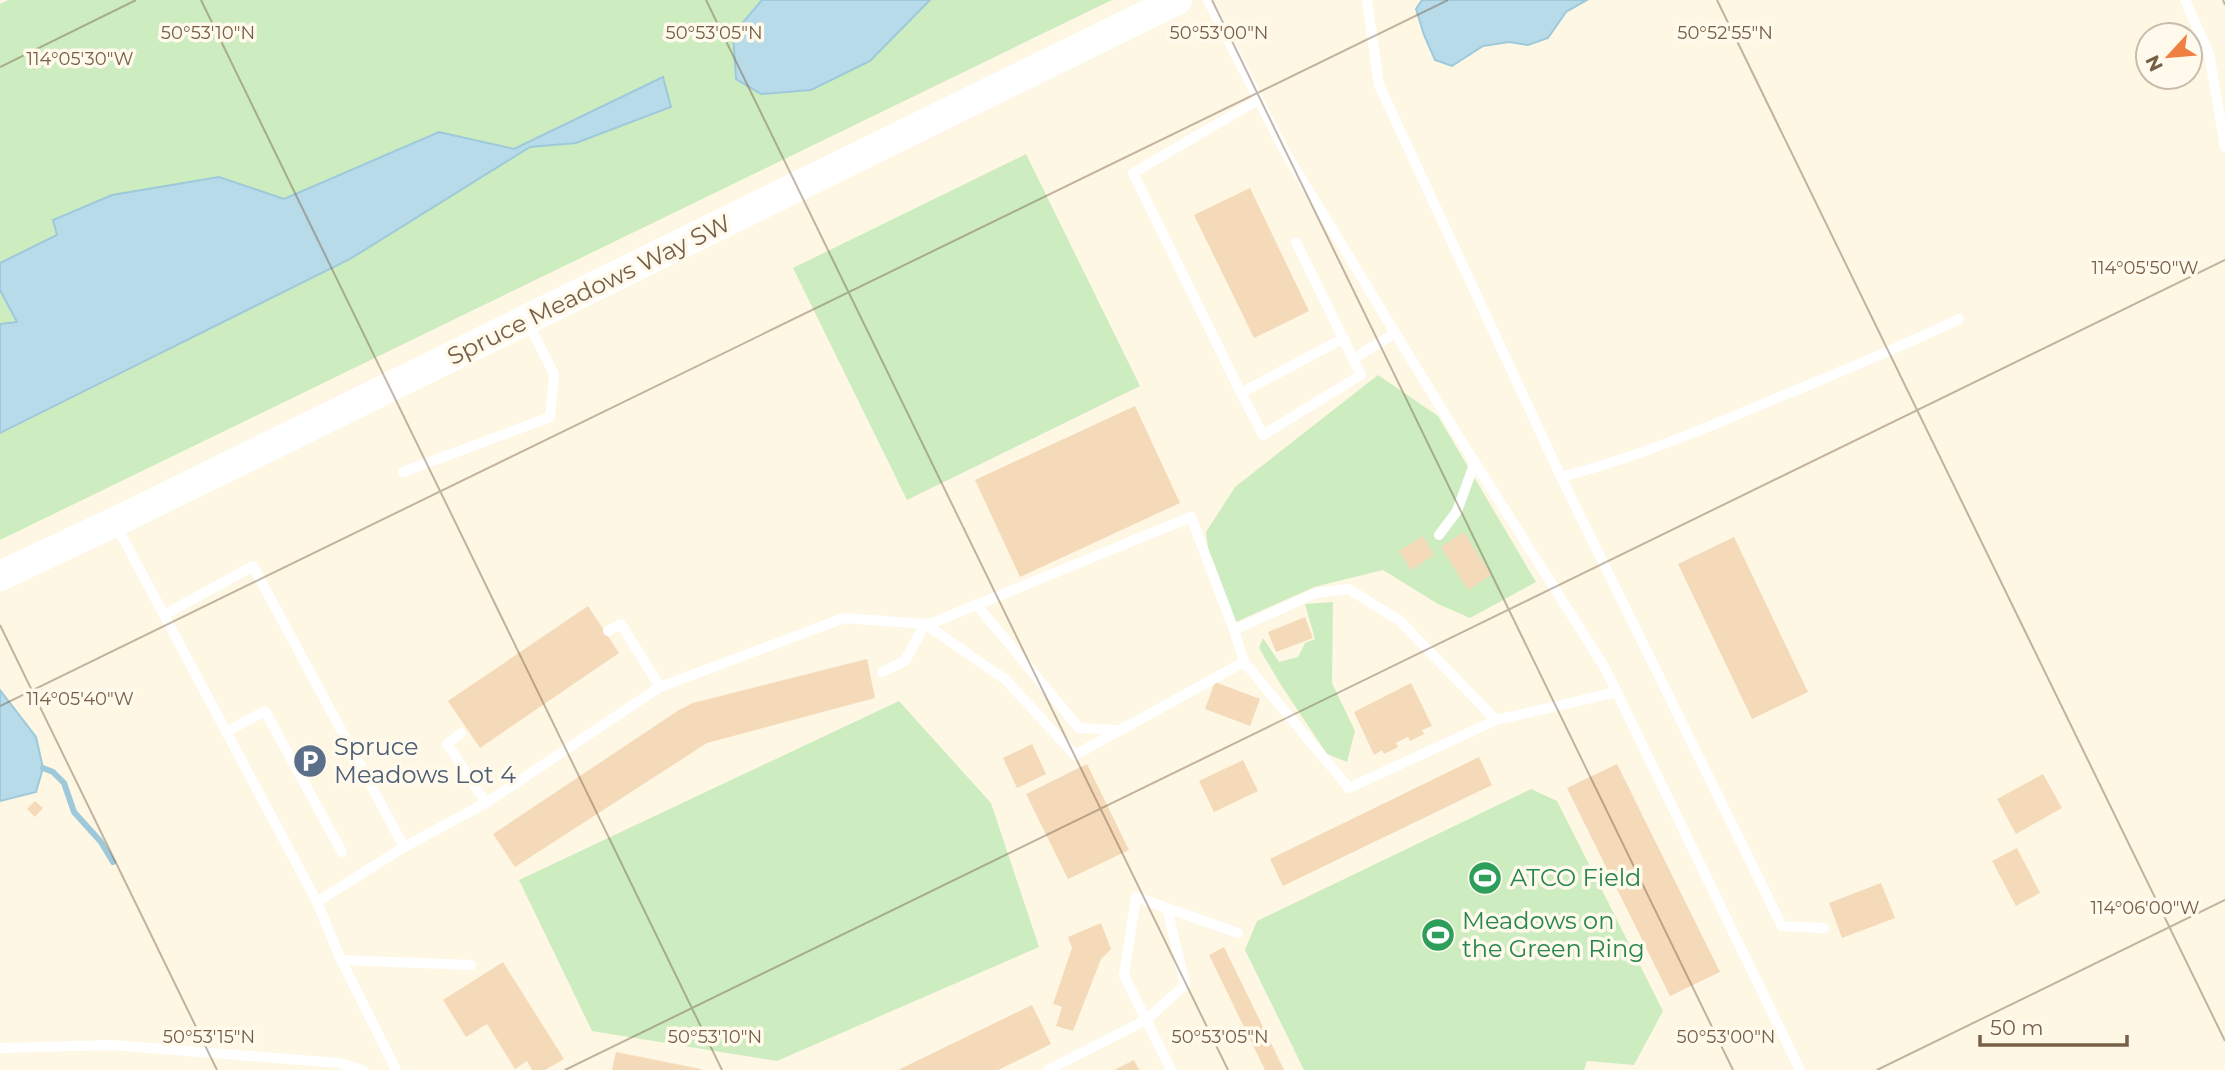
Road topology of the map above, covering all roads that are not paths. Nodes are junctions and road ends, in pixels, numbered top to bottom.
1 (1177, 0) edge
2 (1208, 0) edge
3 (1367, 0) edge
4 (2185, 0) edge
5 (1258, 100) junction
6 (2225, 147) edge
7 (1296, 242) dead end
8 (1959, 319) dead end
9 (527, 321) junction
10 (1395, 333) junction
11 (1344, 338) junction
12 (1353, 359) junction
13 (1241, 393) junction
14 (1475, 462) junction
15 (403, 472) dead end
16 (1561, 477) junction
17 (115, 522) junction
18 (1440, 535) dead end
19 (0, 576) edge
20 (976, 604) junction
21 (164, 615) junction
22 (925, 624) junction
23 (608, 631) dead end
24 (1234, 631) junction
25 (1244, 662) junction
26 (882, 672) dead end
27 (660, 687) junction
28 (1617, 692) junction
29 (1496, 720) junction
30 (1121, 730) junction
31 (226, 732) junction
32 (461, 733) dead end
33 (486, 803) junction
34 (404, 848) junction
35 (342, 852) dead end
36 (317, 902) junction
37 (1167, 908) junction
38 (1824, 928) dead end
39 (1238, 933) dead end
40 (341, 960) junction
41 (471, 965) dead end
42 (1146, 1020) junction
43 (0, 1048) edge
44 (363, 1070) edge
45 (396, 1070) edge
46 (1048, 1070) edge
47 (1171, 1070) edge
48 (1800, 1070) edge

1 - 9 main road, Spruce Meadows Way SW
2 - 5 lane
3 - 16 lane
4 - 6 lane
5 - 10 lane
5 - 13 lane
7 - 11 lane
8 - 16 lane
9 - 15 lane
9 - 17 main road, Spruce Meadows Way SW
10 - 12 lane
10 - 14 lane
11 - 12 lane
11 - 13 lane
12 - 13 lane
14 - 18 lane
14 - 28 lane
16 - 38 lane
17 - 19 main road, Spruce Meadows Way SW
17 - 21 lane
20 - 22 lane
20 - 24 lane
20 - 30 lane
21 - 31 lane
21 - 34 lane
22 - 26 lane
22 - 27 lane
22 - 30 lane
23 - 27 lane
24 - 25 lane
24 - 29 lane
25 - 29 lane
25 - 30 lane
27 - 33 lane
28 - 29 lane
28 - 48 lane
31 - 35 lane
31 - 36 lane
32 - 33 lane
33 - 34 lane
34 - 36 lane
36 - 40 lane
37 - 39 lane
37 - 42 lane
37 - 42 lane
40 - 41 lane
40 - 45 lane
42 - 46 lane
42 - 47 lane
43 - 44 lane

